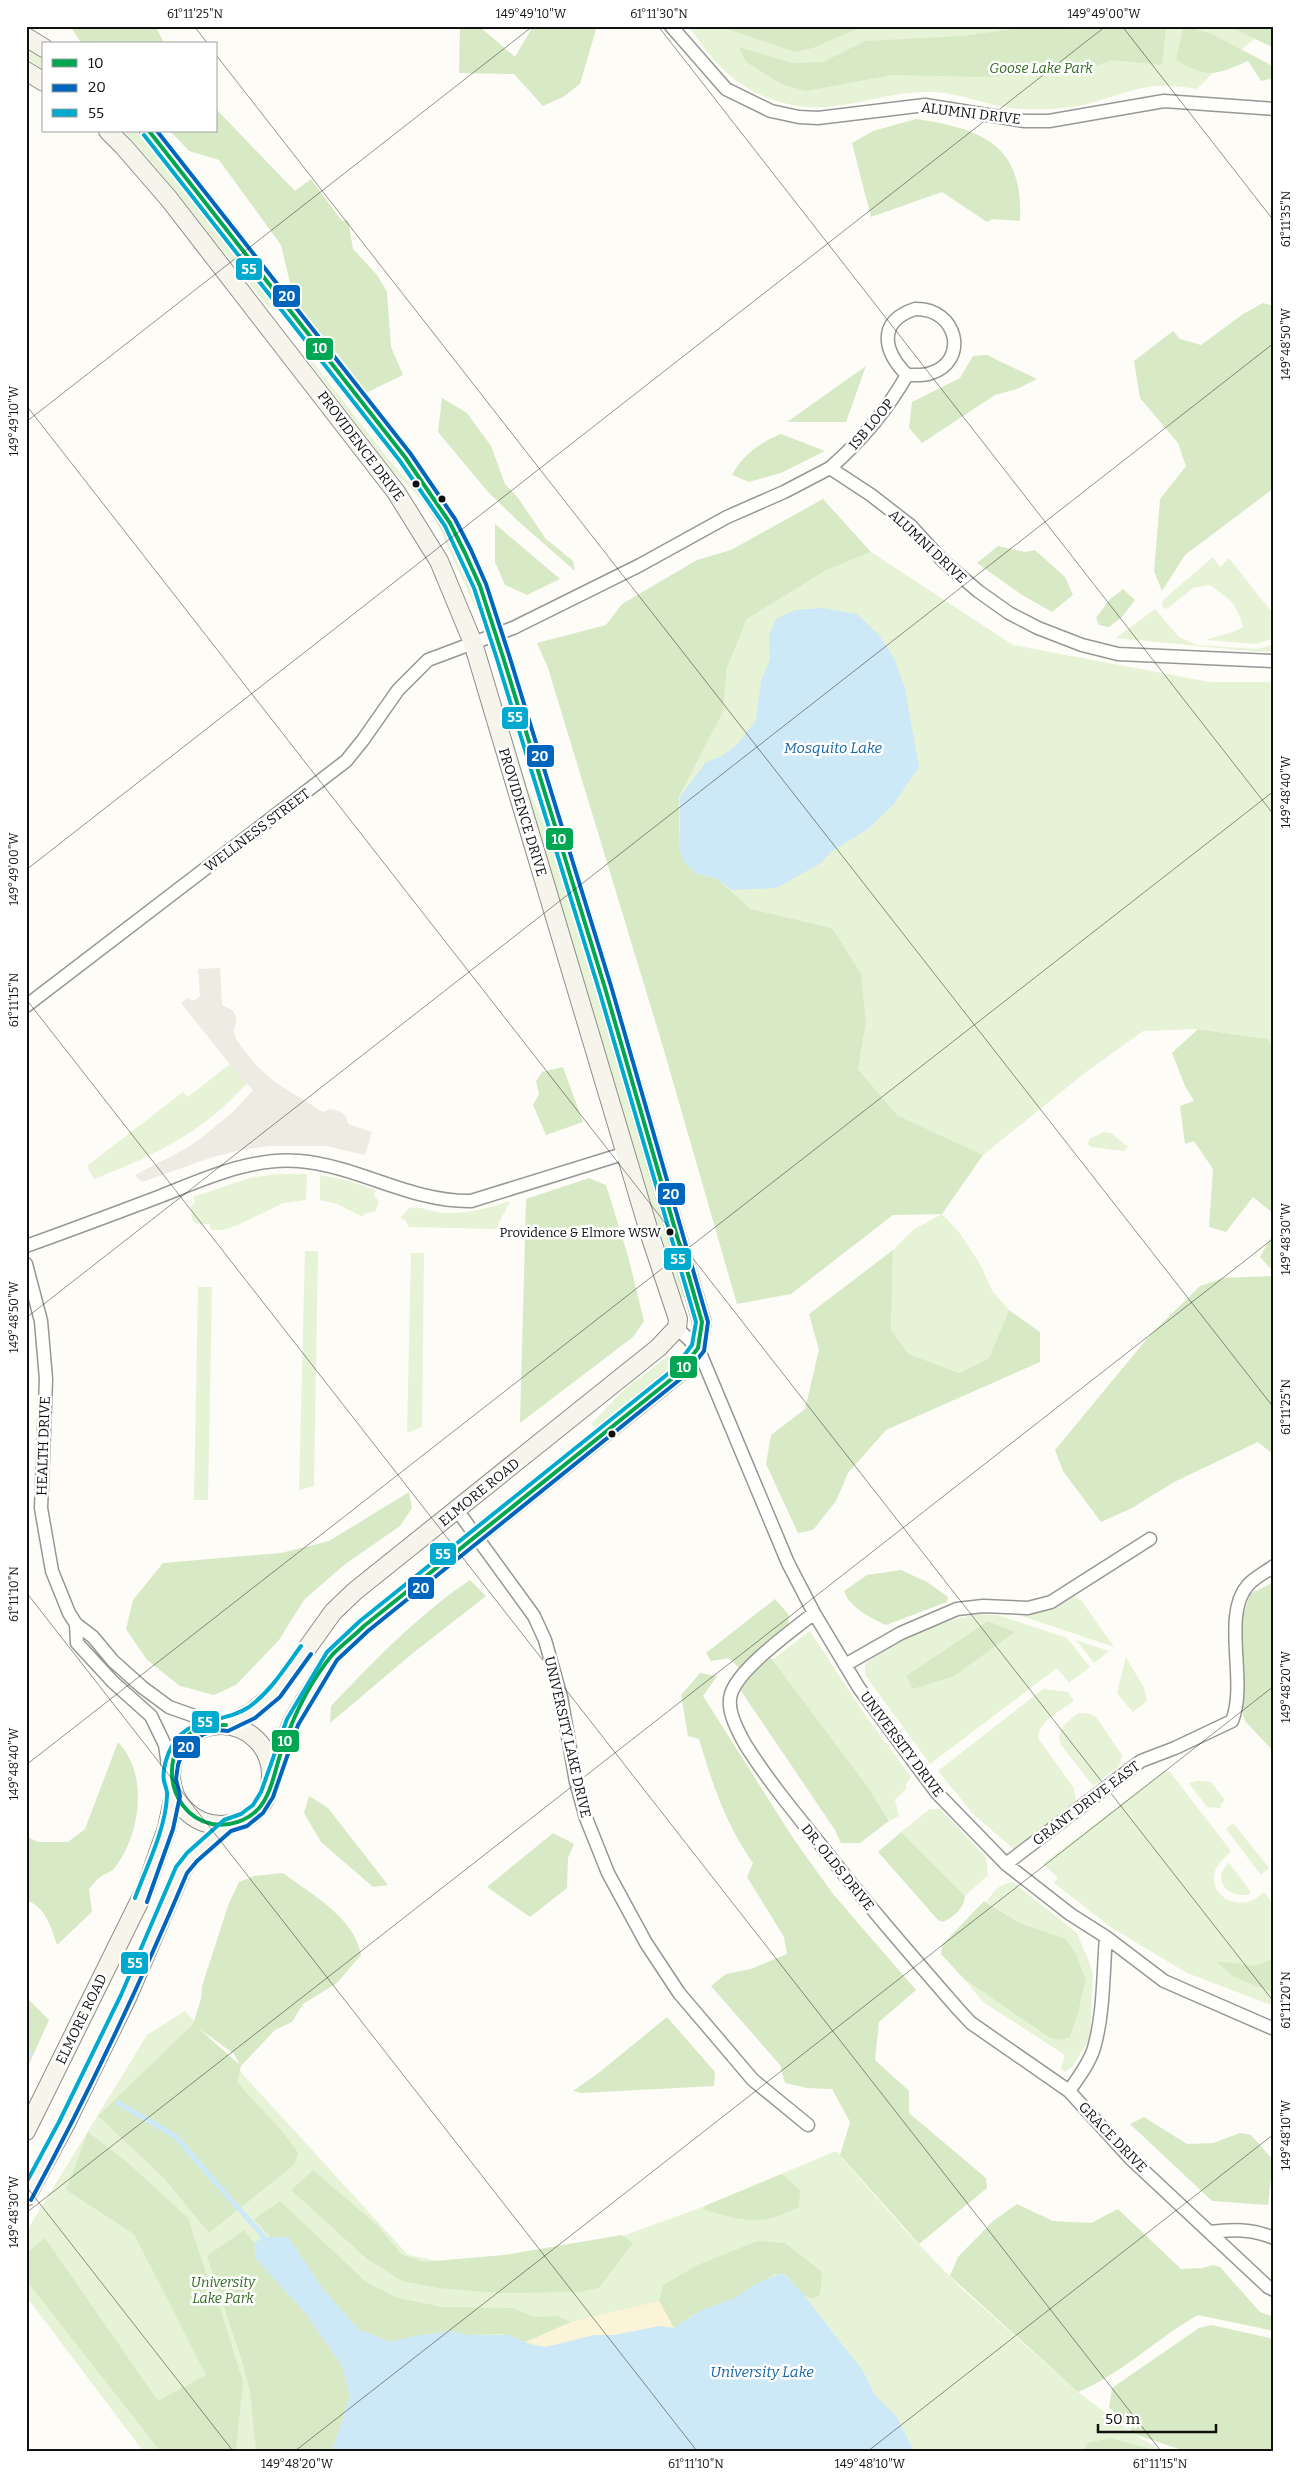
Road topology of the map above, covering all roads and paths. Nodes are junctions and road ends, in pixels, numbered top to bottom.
1 (671, 26) edge
2 (26, 37) edge
3 (42, 47) edge
4 (26, 72) edge
5 (42, 81) edge
6 (1274, 109) edge
7 (109, 132) edge
8 (150, 132) edge
9 (907, 375) junction
10 (830, 468) junction
11 (496, 634) junction
12 (473, 643) junction
13 (1274, 661) edge
14 (26, 1006) edge
15 (626, 1153) junction
16 (26, 1246) edge
17 (26, 1264) edge
18 (677, 1328) junction
19 (698, 1348) junction
20 (458, 1510) junction
21 (477, 1535) junction
22 (1150, 1539) dead end
23 (1274, 1566) edge
24 (814, 1613) junction
25 (76, 1624) junction
26 (845, 1665) junction
27 (222, 1724) junction
28 (272, 1778) junction
29 (172, 1787) junction
30 (228, 1825) junction
31 (1006, 1864) junction
32 (1106, 1937) junction
33 (1274, 2029) edge
34 (1069, 2091) junction
35 (808, 2126) dead end
36 (26, 2131) edge
37 (26, 2197) edge
38 (1210, 2232) junction
39 (1274, 2238) edge
40 (1274, 2290) edge

1 - 6 street, ALUMNI DRIVE
2 - 3 main road
4 - 5 main road
7 - 12 main road, PROVIDENCE DRIVE
8 - 11 main road, PROVIDENCE DRIVE
9 - 9 street
9 - 10 street, ISB LOOP
10 - 11 street
10 - 13 street, ALUMNI DRIVE
11 - 12 street, WELLNESS STREET
11 - 19 main road, PROVIDENCE DRIVE
12 - 14 street, WELLNESS STREET
12 - 15 main road, PROVIDENCE DRIVE
15 - 16 street
15 - 18 main road, PROVIDENCE DRIVE
17 - 25 street, HEALTH DRIVE
18 - 19 street, UNIVERSITY DRIVE
18 - 20 main road, ELMORE ROAD
19 - 21 main road
19 - 24 street, UNIVERSITY DRIVE
20 - 21 street, UNIVERSITY LAKE DRIVE
20 - 27 main road, ELMORE ROAD
21 - 28 main road
21 - 35 street, UNIVERSITY LAKE DRIVE
22 - 26 street
23 - 31 street, GRANT DRIVE EAST
24 - 26 street, UNIVERSITY DRIVE
24 - 34 street, DR. OLDS DRIVE
25 - 27 street, HEALTH DRIVE
25 - 29 street, HEALTH DRIVE
26 - 31 street, UNIVERSITY DRIVE
27 - 28 main road
27 - 29 main road
28 - 30 main road
29 - 30 main road
29 - 36 main road, ELMORE ROAD
30 - 37 main road
31 - 32 street, UNIVERSITY DRIVE
32 - 33 street, UNIVERSITY DRIVE
32 - 34 street, GRACE DRIVE
34 - 38 street, GRACE DRIVE
38 - 39 street
38 - 40 street, GRACE DRIVE

